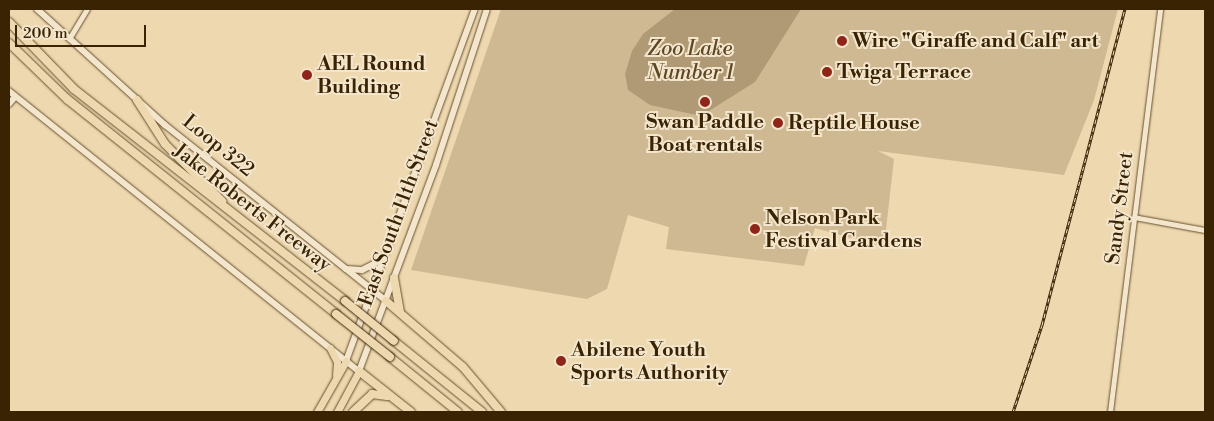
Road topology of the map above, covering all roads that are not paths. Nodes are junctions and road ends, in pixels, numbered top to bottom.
1 (37, 9) edge
2 (87, 9) edge
3 (475, 9) edge
4 (487, 9) edge
5 (1160, 9) edge
6 (9, 22) edge
7 (68, 39) junction
8 (9, 43) edge
9 (9, 91) edge
10 (15, 97) junction
11 (137, 100) junction
12 (9, 104) edge
13 (1134, 217) junction
14 (249, 227) junction
15 (1205, 230) edge
16 (384, 259) junction
17 (344, 268) junction
18 (394, 278) junction
19 (372, 291) junction
20 (386, 301) junction
21 (400, 313) junction
22 (330, 348) junction
23 (346, 361) junction
24 (359, 371) junction
25 (334, 384) junction
26 (393, 399) junction
27 (317, 412) edge
28 (337, 412) edge
29 (352, 412) edge
30 (411, 412) edge
31 (458, 412) edge
32 (482, 412) edge
33 (500, 412) edge
34 (1110, 412) edge

1 - 7 main road, Loop 322
2 - 7 street
3 - 16 main road, East South 11th Street
4 - 18 main road, East South 11th Street
5 - 13 street, Sandy Street
6 - 14 highway, Jake Roberts Freeway
7 - 11 main road, Loop 322
8 - 31 highway, Jake Roberts Freeway, bridge
9 - 10 main road
10 - 12 street
10 - 22 main road
11 - 14 highway
11 - 17 main road, Loop 322
13 - 15 street
13 - 34 street, Sandy Street
14 - 32 highway, Jake Roberts Freeway, bridge
16 - 17 main road
16 - 19 main road, East South 11th Street
17 - 19 main road, Loop 322
18 - 20 main road, East South 11th Street
18 - 21 highway
19 - 20 main road, Loop 322
19 - 23 main road, East South 11th Street
20 - 21 highway
20 - 24 main road, East South 11th Street
21 - 33 highway
22 - 23 main road
22 - 25 main road
23 - 24 main road
23 - 25 main road
24 - 26 highway
24 - 28 main road
25 - 27 main road
26 - 29 highway
26 - 30 highway

